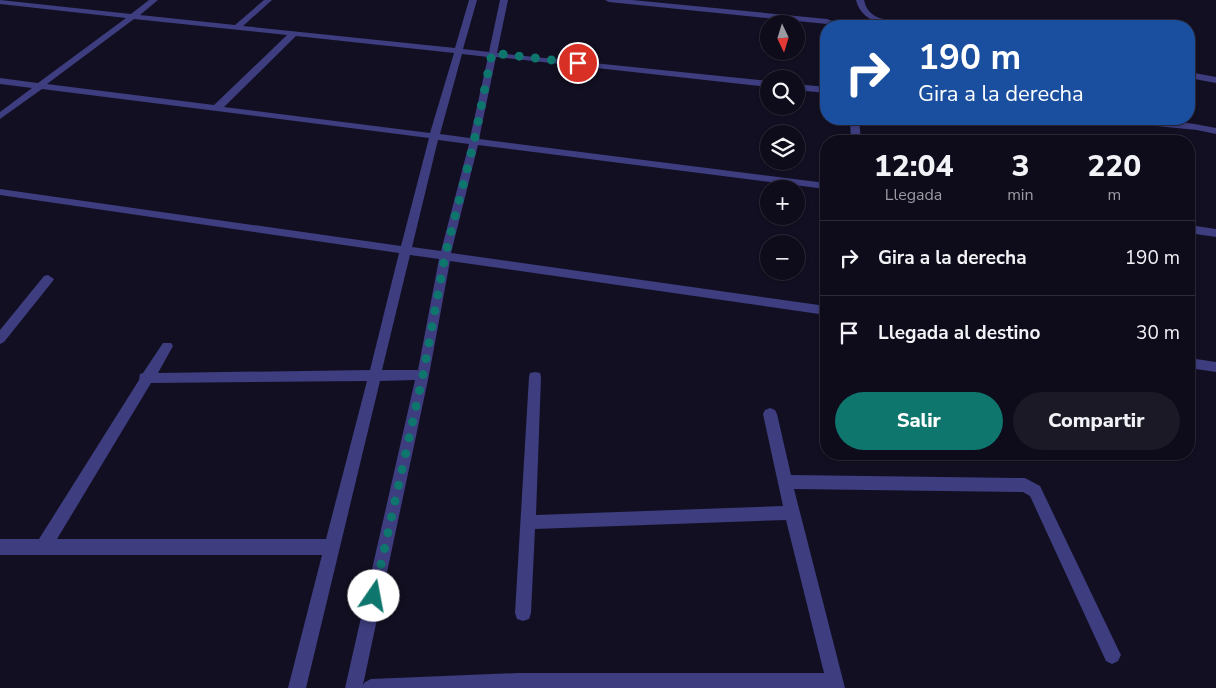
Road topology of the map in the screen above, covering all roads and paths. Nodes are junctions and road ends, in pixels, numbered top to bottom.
1 (154, 0) edge
2 (268, 0) edge
3 (473, 0) edge
4 (504, 0) edge
5 (609, 0) edge
6 (860, 0) edge
7 (0, 2) edge
8 (132, 17) junction
9 (820, 20) edge
10 (882, 20) edge
11 (237, 27) junction
12 (294, 33) junction
13 (459, 49) junction
14 (492, 53) junction
15 (1195, 76) edge
16 (0, 80) edge
17 (1216, 80) edge
18 (760, 83) edge
19 (41, 86) junction
20 (805, 88) edge
21 (820, 89) edge
22 (217, 108) junction
23 (0, 116) edge
24 (1176, 125) edge
25 (1216, 131) edge
26 (434, 137) junction
27 (474, 142) junction
28 (820, 185) edge
29 (0, 192) edge
30 (1195, 230) edge
31 (1216, 233) edge
32 (405, 250) junction
33 (445, 256) junction
34 (48, 279) dead end
35 (820, 310) edge
36 (0, 339) edge
37 (167, 346) dead end
38 (1195, 364) edge
39 (1216, 367) edge
40 (374, 375) junction
41 (423, 375) junction
42 (535, 377) dead end
43 (146, 378) junction
44 (770, 414) dead end
45 (785, 482) junction
46 (792, 513) junction
47 (527, 522) junction
48 (44, 546) junction
49 (0, 547) edge
50 (332, 547) junction
51 (523, 613) dead end
52 (1112, 655) dead end
53 (835, 685) edge
54 (297, 688) edge
55 (354, 688) edge
56 (371, 688) edge

1 - 8 street
2 - 11 street
3 - 13 street
4 - 14 street
5 - 9 street
6 - 10 street
7 - 8 street
8 - 11 street
8 - 19 street
11 - 12 street
12 - 13 street
12 - 22 street
13 - 14 street
13 - 26 street
14 - 18 street
14 - 27 street
15 - 17 street
16 - 19 street
19 - 22 street
19 - 23 street
20 - 21 street
22 - 26 street
24 - 25 street
26 - 27 street
26 - 32 street
27 - 28 street
27 - 33 street
29 - 32 street
30 - 31 street
32 - 33 street
32 - 40 street
33 - 35 street
33 - 41 street
34 - 36 street
37 - 43 street
38 - 39 street
40 - 41 street
40 - 43 street
40 - 50 street
41 - 55 street
42 - 47 street
43 - 48 street
44 - 45 street
45 - 46 street
45 - 52 street
46 - 47 street
46 - 53 street
47 - 51 street
48 - 49 street
48 - 50 street
50 - 54 street
53 - 56 street

